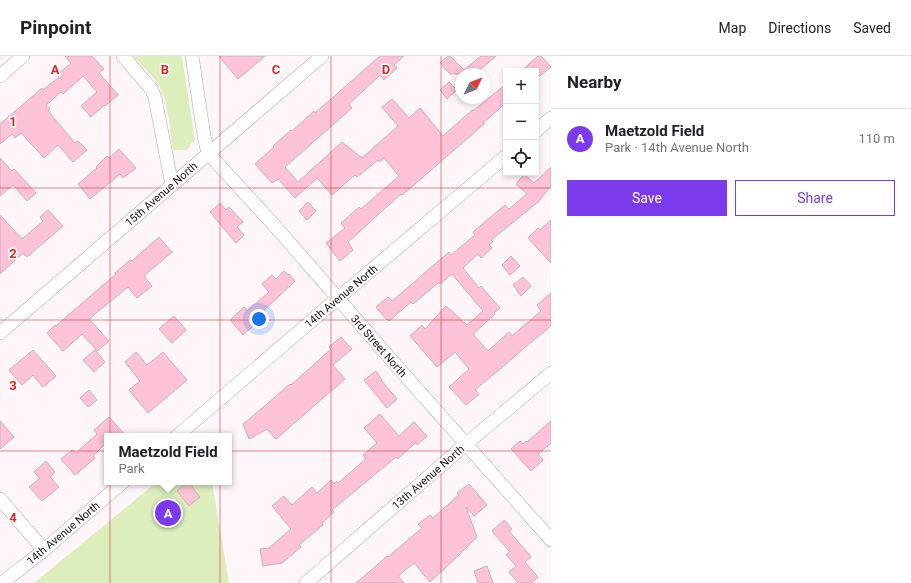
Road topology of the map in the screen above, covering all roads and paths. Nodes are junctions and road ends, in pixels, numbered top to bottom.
1 (23, 56) edge
2 (123, 56) edge
3 (192, 56) edge
4 (322, 56) edge
5 (0, 76) edge
6 (551, 118) edge
7 (539, 128) edge
8 (208, 153) junction
9 (503, 159) edge
10 (172, 185) junction
11 (337, 298) junction
12 (0, 333) edge
13 (551, 373) edge
14 (180, 433) edge
15 (466, 444) junction
16 (120, 485) edge
17 (0, 499) edge
18 (551, 540) edge
19 (44, 550) junction
20 (2, 583) edge
21 (306, 583) edge

1 - 5 street
2 - 10 street
3 - 8 street
4 - 8 street, 15th Avenue North
6 - 7 street
8 - 10 street, 15th Avenue North
8 - 11 street, 3rd Street North
9 - 11 street, 14th Avenue North
10 - 12 street, 15th Avenue North
11 - 14 street, 14th Avenue North
11 - 15 street, 3rd Street North
13 - 15 street, 13th Avenue North
15 - 18 street, 3rd Street North
15 - 21 street, 13th Avenue North
16 - 19 street, 14th Avenue North
17 - 19 street
19 - 20 street, 14th Avenue North

